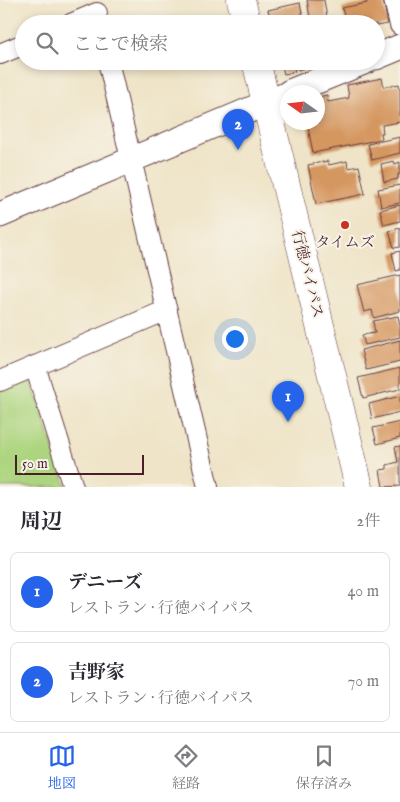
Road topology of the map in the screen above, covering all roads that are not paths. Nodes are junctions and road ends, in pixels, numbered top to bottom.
1 (241, 0) edge
2 (394, 0) edge
3 (245, 15) edge
4 (400, 25) edge
5 (400, 47) edge
6 (15, 48) edge
7 (385, 53) edge
8 (0, 54) edge
9 (110, 70) edge
10 (262, 70) edge
11 (344, 70) edge
12 (308, 85) edge
13 (280, 95) edge
14 (280, 96) edge
15 (288, 130) edge
16 (131, 160) junction
17 (0, 216) edge
18 (166, 310) junction
19 (35, 366) junction
20 (0, 381) edge
21 (73, 487) edge
22 (208, 487) edge
23 (359, 487) edge

1 - 3 main road
2 - 4 street
5 - 7 street
6 - 8 street
9 - 16 street
10 - 13 main road, 行徳バイパス
11 - 12 street
14 - 16 street
15 - 23 main road, 行徳バイパス
16 - 17 street
16 - 18 street
18 - 19 street
18 - 22 street
19 - 20 street
19 - 21 street

